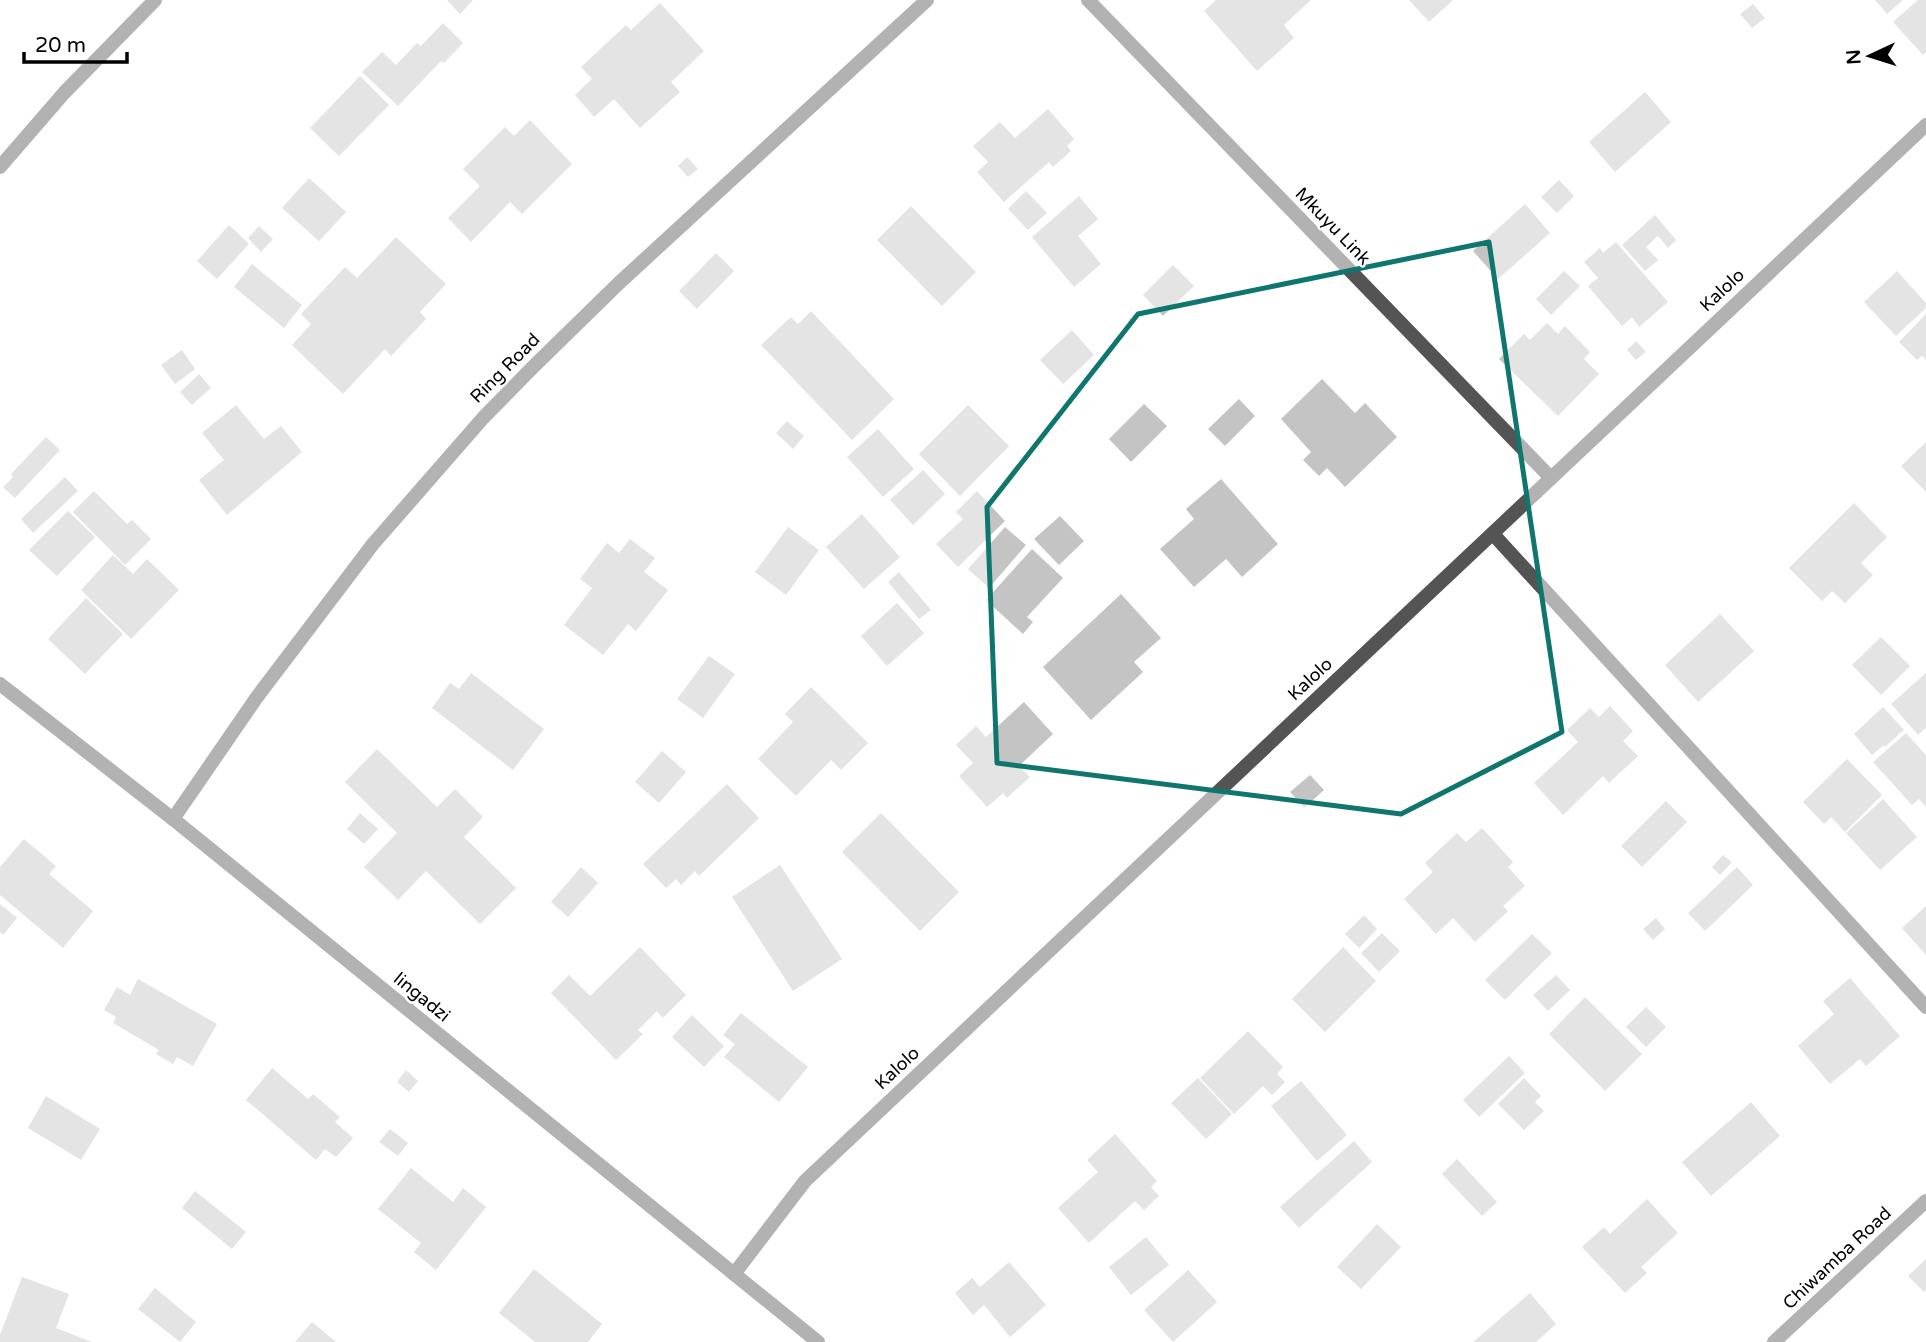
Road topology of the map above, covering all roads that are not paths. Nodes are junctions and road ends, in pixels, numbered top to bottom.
1 (155, 0) edge
2 (927, 0) edge
3 (1088, 0) edge
4 (1926, 125) edge
5 (0, 167) edge
6 (1551, 478) junction
7 (1493, 534) junction
8 (0, 684) edge
9 (173, 819) junction
10 (1926, 1007) edge
11 (1926, 1201) edge
12 (734, 1274) junction
13 (818, 1342) edge
14 (1774, 1342) edge

1 - 5 street
2 - 9 street, Ring Road
3 - 6 street, Mkuyu Link
4 - 6 street, Kalolo
6 - 7 street, Kalolo
7 - 10 street
7 - 12 street, Kalolo
8 - 9 street, lingadzi
9 - 12 street, lingadzi
11 - 14 street, Chiwamba Road
12 - 13 street, lingadzi

